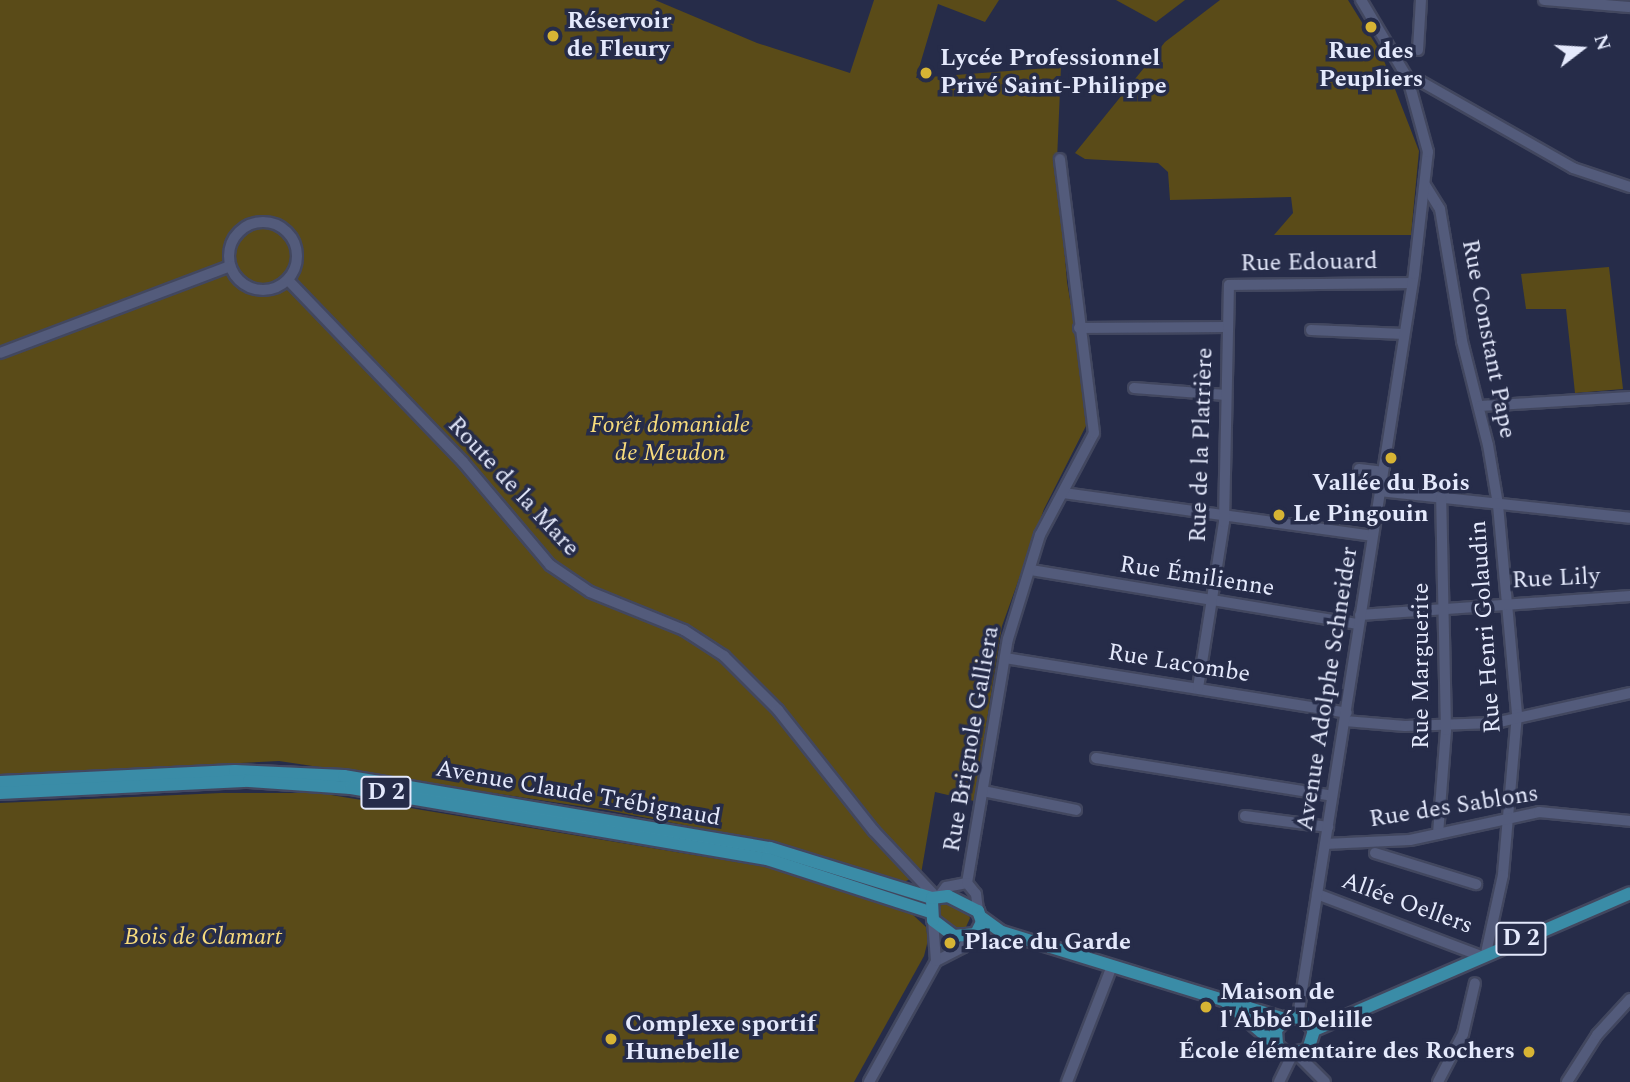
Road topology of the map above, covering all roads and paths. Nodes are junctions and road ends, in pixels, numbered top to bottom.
1 (1361, 0) edge
2 (1421, 0) edge
3 (1544, 0) edge
4 (1616, 3) edge
5 (1630, 7) edge
6 (1418, 50) dead end
7 (1408, 79) junction
8 (1060, 159) dead end
9 (1425, 185) junction
10 (1630, 187) edge
11 (230, 266) junction
12 (288, 280) junction
13 (1412, 283) junction
14 (1227, 327) junction
15 (1079, 328) junction
16 (1311, 330) dead end
17 (1404, 334) junction
18 (0, 353) edge
19 (1134, 388) dead end
20 (1226, 395) junction
21 (1630, 397) edge
22 (1480, 406) junction
23 (1359, 469) dead end
24 (1382, 472) junction
25 (1379, 491) junction
26 (1063, 493) junction
27 (1441, 498) junction
28 (1498, 505) junction
29 (1224, 516) junction
30 (1630, 518) edge
31 (1372, 536) junction
32 (1031, 570) junction
33 (1630, 596) edge
34 (1211, 601) junction
35 (1508, 603) junction
36 (1444, 607) junction
37 (1359, 619) junction
38 (1005, 658) junction
39 (1198, 688) junction
40 (1630, 693) edge
41 (1346, 717) junction
42 (1517, 720) junction
43 (1446, 723) junction
44 (1096, 758) dead end
45 (0, 782) edge
46 (983, 791) junction
47 (0, 793) edge
48 (1332, 796) junction
49 (1076, 810) dead end
50 (1245, 816) dead end
51 (1508, 818) junction
52 (1630, 821) edge
53 (1328, 827) junction
54 (1438, 834) junction
55 (1325, 844) junction
56 (1375, 853) dead end
57 (967, 883) junction
58 (1476, 884) dead end
59 (1630, 893) edge
60 (1317, 894) junction
61 (936, 896) junction
62 (979, 914) junction
63 (932, 916) junction
64 (1002, 932) junction
65 (974, 935) junction
66 (1483, 954) junction
67 (936, 961) junction
68 (1112, 966) junction
69 (1475, 983) dead end
70 (1219, 997) junction
71 (1630, 999) edge
72 (1298, 1016) junction
73 (1284, 1019) junction
74 (1314, 1030) junction
75 (1277, 1044) junction
76 (1295, 1055) junction
77 (869, 1082) edge
78 (1067, 1082) edge
79 (1279, 1082) edge
80 (1325, 1082) edge
81 (1438, 1082) edge
82 (1567, 1082) edge

1 - 7 street, Avenue Adolphe Schneider
2 - 6 street
3 - 4 street
4 - 5 street
7 - 9 street, Avenue Adolphe Schneider
7 - 10 street
8 - 15 street, Rue Brignole Galliera
9 - 13 street, Avenue Adolphe Schneider
9 - 22 street, Rue Constant Pape
11 - 12 street
11 - 12 street
11 - 18 street
12 - 61 street, Route de la Mare
13 - 14 street, Rue Edouard
13 - 17 street, Avenue Adolphe Schneider
14 - 15 street
14 - 20 street, Rue de la Platrière
15 - 26 street, Rue Brignole Galliera
16 - 17 street
17 - 24 street, Avenue Adolphe Schneider
19 - 20 street
20 - 29 street, Rue de la Platrière
21 - 22 street
22 - 28 street, Rue Constant Pape
23 - 24 street
24 - 25 street, Avenue Adolphe Schneider
25 - 27 street
25 - 31 street, Avenue Adolphe Schneider
26 - 29 street
26 - 32 street, Rue Brignole Galliera
27 - 28 street
27 - 36 street, Rue Marguerite
28 - 30 street
28 - 35 street, Rue Henri Golaudin
29 - 31 street
29 - 34 street, Rue de la Platrière
31 - 37 street, Avenue Adolphe Schneider
32 - 34 street, Rue Émilienne
32 - 38 street, Rue Brignole Galliera
33 - 35 street, Rue Lily
34 - 37 street, Rue Émilienne
34 - 39 street, Rue de la Platrière
35 - 36 street, Rue Lily
35 - 42 street, Rue Henri Golaudin
36 - 37 street, Rue Lily
36 - 43 street, Rue Marguerite
37 - 41 street, Avenue Adolphe Schneider
38 - 39 street, Rue Lacombe
38 - 46 street, Rue Brignole Galliera
39 - 41 street, Rue Lacombe
40 - 42 street, Rue Lacombe
41 - 43 street, Rue Lacombe
41 - 48 street, Avenue Adolphe Schneider
42 - 43 street, Rue Lacombe
42 - 51 street, Rue Henri Golaudin
43 - 54 street, Rue Marguerite
44 - 48 street
45 - 61 main road, Avenue Claude Trébignaud / D 2
46 - 49 street
46 - 57 street, Rue Brignole Galliera
47 - 63 main road, Avenue Claude Trébignaud / D 2
48 - 53 street, Avenue Adolphe Schneider
50 - 53 street
51 - 52 street, Rue des Sablons
51 - 54 street, Rue des Sablons
51 - 66 street, Rue Henri Golaudin
53 - 55 street, Avenue Adolphe Schneider
54 - 55 street, Rue des Sablons
55 - 60 street, Avenue Adolphe Schneider
56 - 58 street
57 - 61 street
57 - 62 street
59 - 66 main road, D 2
60 - 66 street, Allée Oellers
60 - 72 street, Avenue Adolphe Schneider
61 - 62 main road
61 - 63 main road
62 - 64 main road
62 - 65 main road
63 - 65 main road
63 - 67 street
64 - 65 main road
64 - 68 main road
65 - 67 street
66 - 74 main road, D 2
67 - 77 street
68 - 70 main road
68 - 78 street
69 - 81 street
70 - 73 main road
70 - 75 main road
71 - 82 street
72 - 73 main road
72 - 74 main road
73 - 75 main road
74 - 76 main road
75 - 76 main road
76 - 79 street
76 - 80 street

